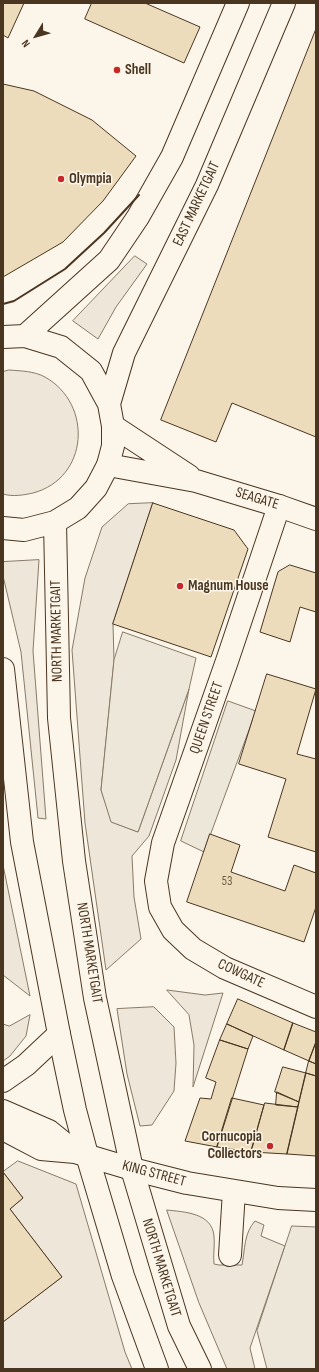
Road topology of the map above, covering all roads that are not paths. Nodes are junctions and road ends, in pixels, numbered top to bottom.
1 (238, 3) edge
2 (284, 3) edge
3 (25, 336) junction
4 (3, 337) edge
5 (109, 404) junction
6 (113, 426) junction
7 (108, 465) junction
8 (196, 481) junction
9 (279, 506) junction
10 (316, 519) edge
11 (55, 522) junction
12 (3, 528) edge
13 (3, 669) edge
14 (174, 930) joint
15 (316, 1007) edge
16 (59, 1034) junction
17 (3, 1081) edge
18 (3, 1111) edge
19 (3, 1129) edge
20 (81, 1153) junction
21 (132, 1169) junction
22 (234, 1191) junction
23 (316, 1200) edge
24 (230, 1255) dead end
25 (157, 1369) edge
26 (200, 1369) edge

1 - 3 main road
2 - 5 main road, EAST MARKETGAIT
3 - 4 main road
3 - 5 main road
5 - 6 main road
6 - 7 main road
6 - 8 main road, SEAGATE
7 - 8 main road, SEAGATE
7 - 11 main road
8 - 9 main road, SEAGATE
9 - 10 main road, SEAGATE
9 - 14 main road, QUEEN STREET
11 - 12 main road
11 - 21 main road, NORTH MARKETGAIT
13 - 16 main road
14 - 15 main road, COWGATE
16 - 17 main road
16 - 20 main road
18 - 20 main road, KING STREET
19 - 20 main road, KING STREET
20 - 21 main road, KING STREET
20 - 25 main road
21 - 22 main road, KING STREET
21 - 26 main road, NORTH MARKETGAIT
22 - 23 main road, KING STREET
22 - 24 main road

